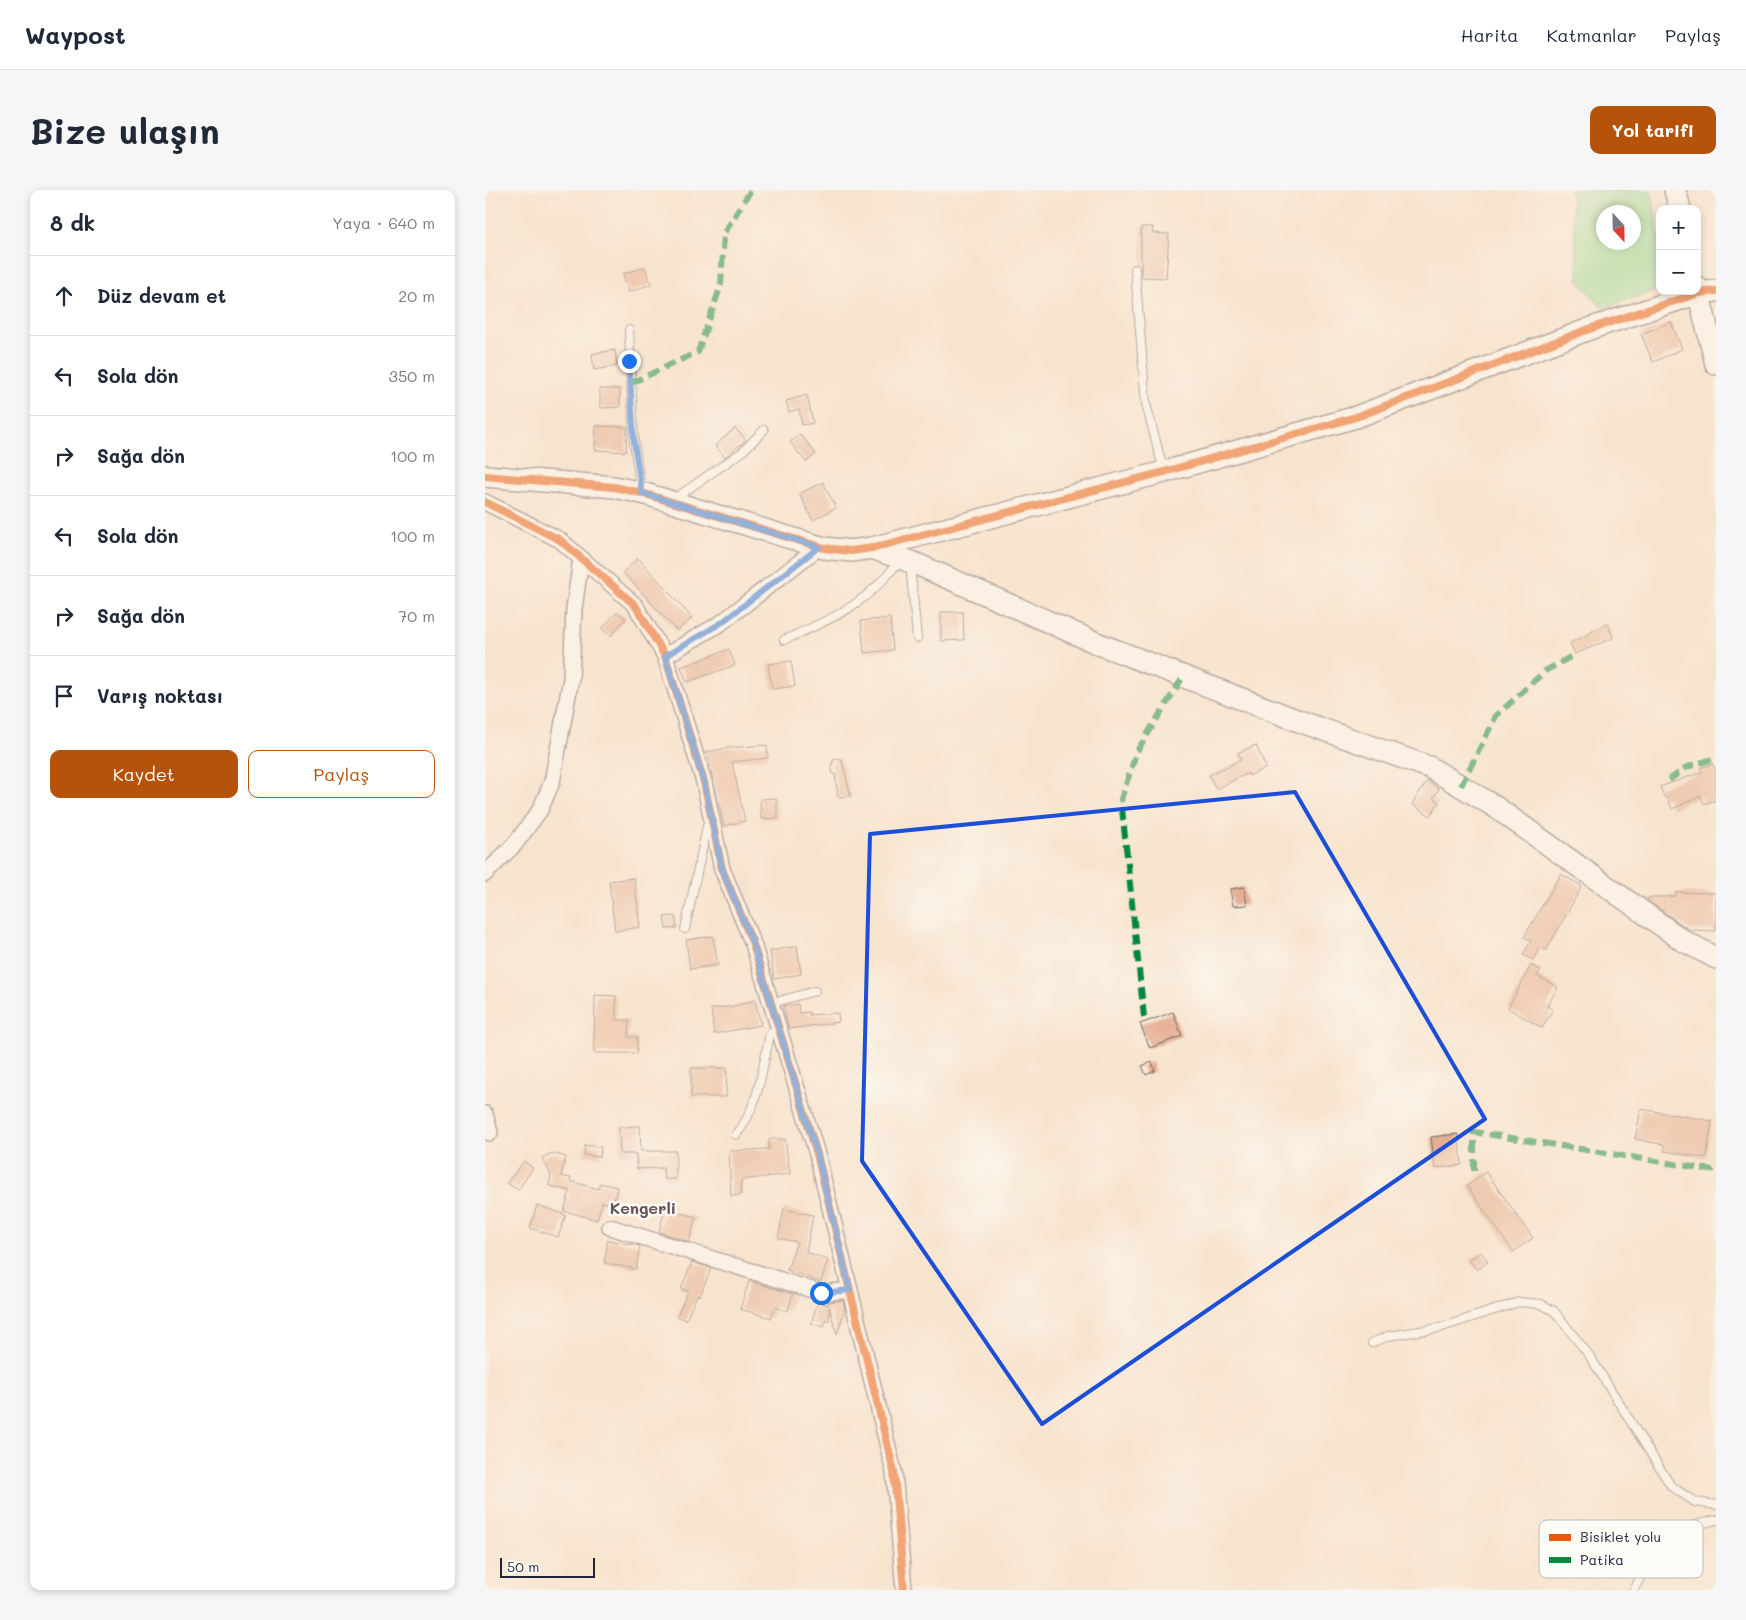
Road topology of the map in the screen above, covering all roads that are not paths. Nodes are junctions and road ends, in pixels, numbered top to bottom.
1 (1675, 190) edge
2 (1679, 205) edge
3 (1135, 269) dead end
4 (1704, 290) edge
5 (629, 330) dead end
6 (1716, 364) edge
7 (764, 430) dead end
8 (1164, 472) junction
9 (485, 476) edge
10 (642, 493) junction
11 (485, 502) edge
12 (672, 502) junction
13 (819, 547) junction
14 (872, 548) junction
15 (581, 558) junction
16 (907, 560) junction
17 (917, 638) dead end
18 (784, 640) dead end
19 (665, 656) junction
20 (711, 812) junction
21 (485, 874) edge
22 (685, 929) dead end
23 (1716, 958) edge
24 (815, 991) dead end
25 (772, 1003) junction
26 (779, 1027) junction
27 (485, 1114) edge
28 (490, 1133) dead end
29 (736, 1135) dead end
30 (610, 1227) dead end
31 (850, 1290) junction
32 (1372, 1343) dead end
33 (1716, 1505) edge
34 (1716, 1520) edge
35 (1703, 1524) edge
36 (1640, 1578) edge
37 (904, 1590) edge
38 (1634, 1590) edge

1 - 2 street
3 - 8 lane
4 - 6 street
4 - 8 street
5 - 10 lane
7 - 12 lane
8 - 14 street
9 - 10 street
10 - 12 street
11 - 15 street
12 - 13 street
13 - 14 street
13 - 19 street
14 - 16 street
15 - 19 street
15 - 21 street
16 - 17 lane
16 - 18 lane
16 - 23 street
19 - 20 street
20 - 22 lane
20 - 25 street
24 - 25 lane
25 - 26 street
26 - 29 lane
26 - 31 street
27 - 28 street
30 - 31 street
31 - 37 street
32 - 33 lane
34 - 35 lane
36 - 38 lane

